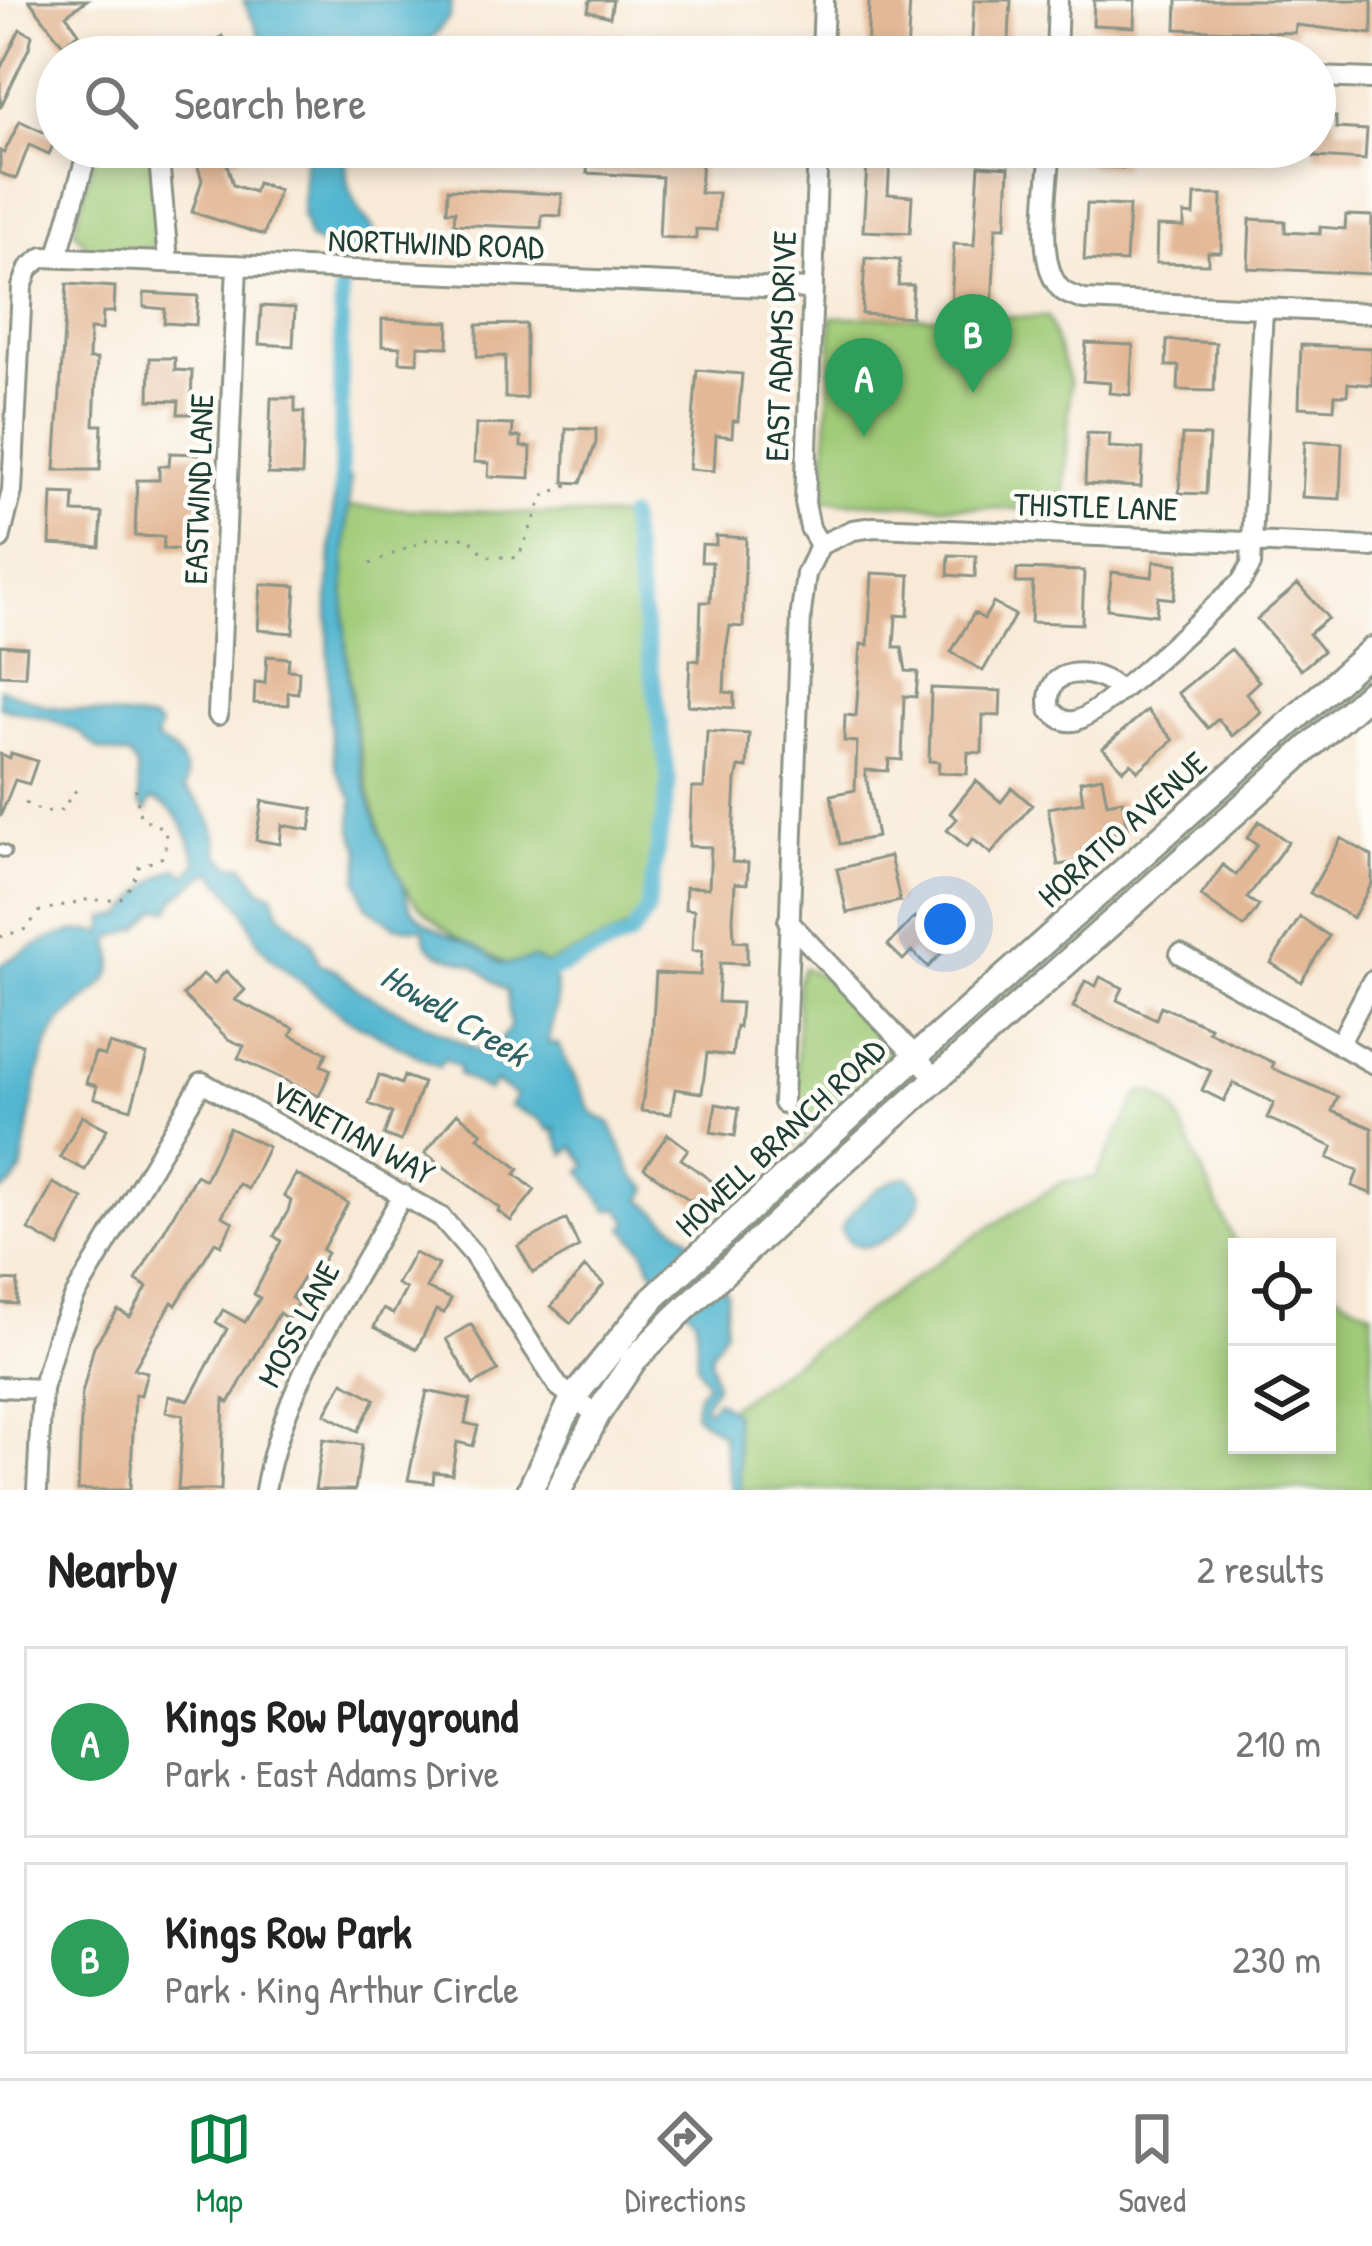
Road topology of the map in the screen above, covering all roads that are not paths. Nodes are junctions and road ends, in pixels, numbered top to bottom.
1 (824, 0) edge
2 (1058, 0) edge
3 (823, 36) edge
4 (1057, 36) edge
5 (1336, 78) edge
6 (1372, 79) edge
7 (82, 168) edge
8 (160, 168) edge
9 (817, 168) edge
10 (1050, 168) edge
11 (58, 255) junction
12 (168, 261) junction
13 (237, 265) junction
14 (812, 289) junction
15 (1263, 308) junction
16 (1372, 313) edge
17 (0, 539) edge
18 (1253, 542) junction
19 (820, 545) junction
20 (1372, 547) edge
21 (1372, 650) edge
22 (1119, 689) dead end
23 (1372, 691) edge
24 (218, 716) dead end
25 (1180, 822) junction
26 (1200, 844) junction
27 (788, 921) junction
28 (1180, 954) dead end
29 (1372, 980) edge
30 (1340, 1043) junction
31 (916, 1056) junction
32 (1372, 1063) edge
33 (938, 1079) junction
34 (784, 1103) dead end
35 (403, 1194) junction
36 (0, 1388) edge
37 (42, 1389) junction
38 (573, 1398) junction
39 (597, 1415) junction
40 (37, 1490) edge
41 (266, 1490) edge
42 (530, 1490) edge
43 (559, 1490) edge

1 - 3 street
2 - 4 street
5 - 6 street
7 - 11 street
8 - 12 street
9 - 14 street, EAST ADAMS DRIVE
10 - 15 street
11 - 12 street, NORTHWIND ROAD
11 - 17 street
12 - 13 street, NORTHWIND ROAD
13 - 14 street, NORTHWIND ROAD
13 - 24 street, EASTWIND LANE
14 - 19 street, EAST ADAMS DRIVE
15 - 16 street
15 - 18 street
18 - 19 street, THISTLE LANE
18 - 20 street, THISTLE LANE
18 - 22 street
19 - 27 street
21 - 25 main road, HORATIO AVENUE
23 - 26 main road, HORATIO AVENUE
25 - 26 main road
25 - 31 main road, HORATIO AVENUE
26 - 33 main road, HORATIO AVENUE
27 - 31 street, HOWELL BRANCH ROAD
27 - 34 street
28 - 30 street
29 - 30 street
30 - 32 street
31 - 33 street
31 - 38 main road, HOWELL BRANCH ROAD
33 - 39 main road, HOWELL BRANCH ROAD
35 - 37 street, VENETIAN WAY
35 - 38 street, VENETIAN WAY
35 - 41 street, MOSS LANE
36 - 37 street
37 - 40 street
38 - 39 street, VENETIAN WAY
38 - 42 main road, HOWELL BRANCH ROAD
39 - 43 main road, HOWELL BRANCH ROAD

